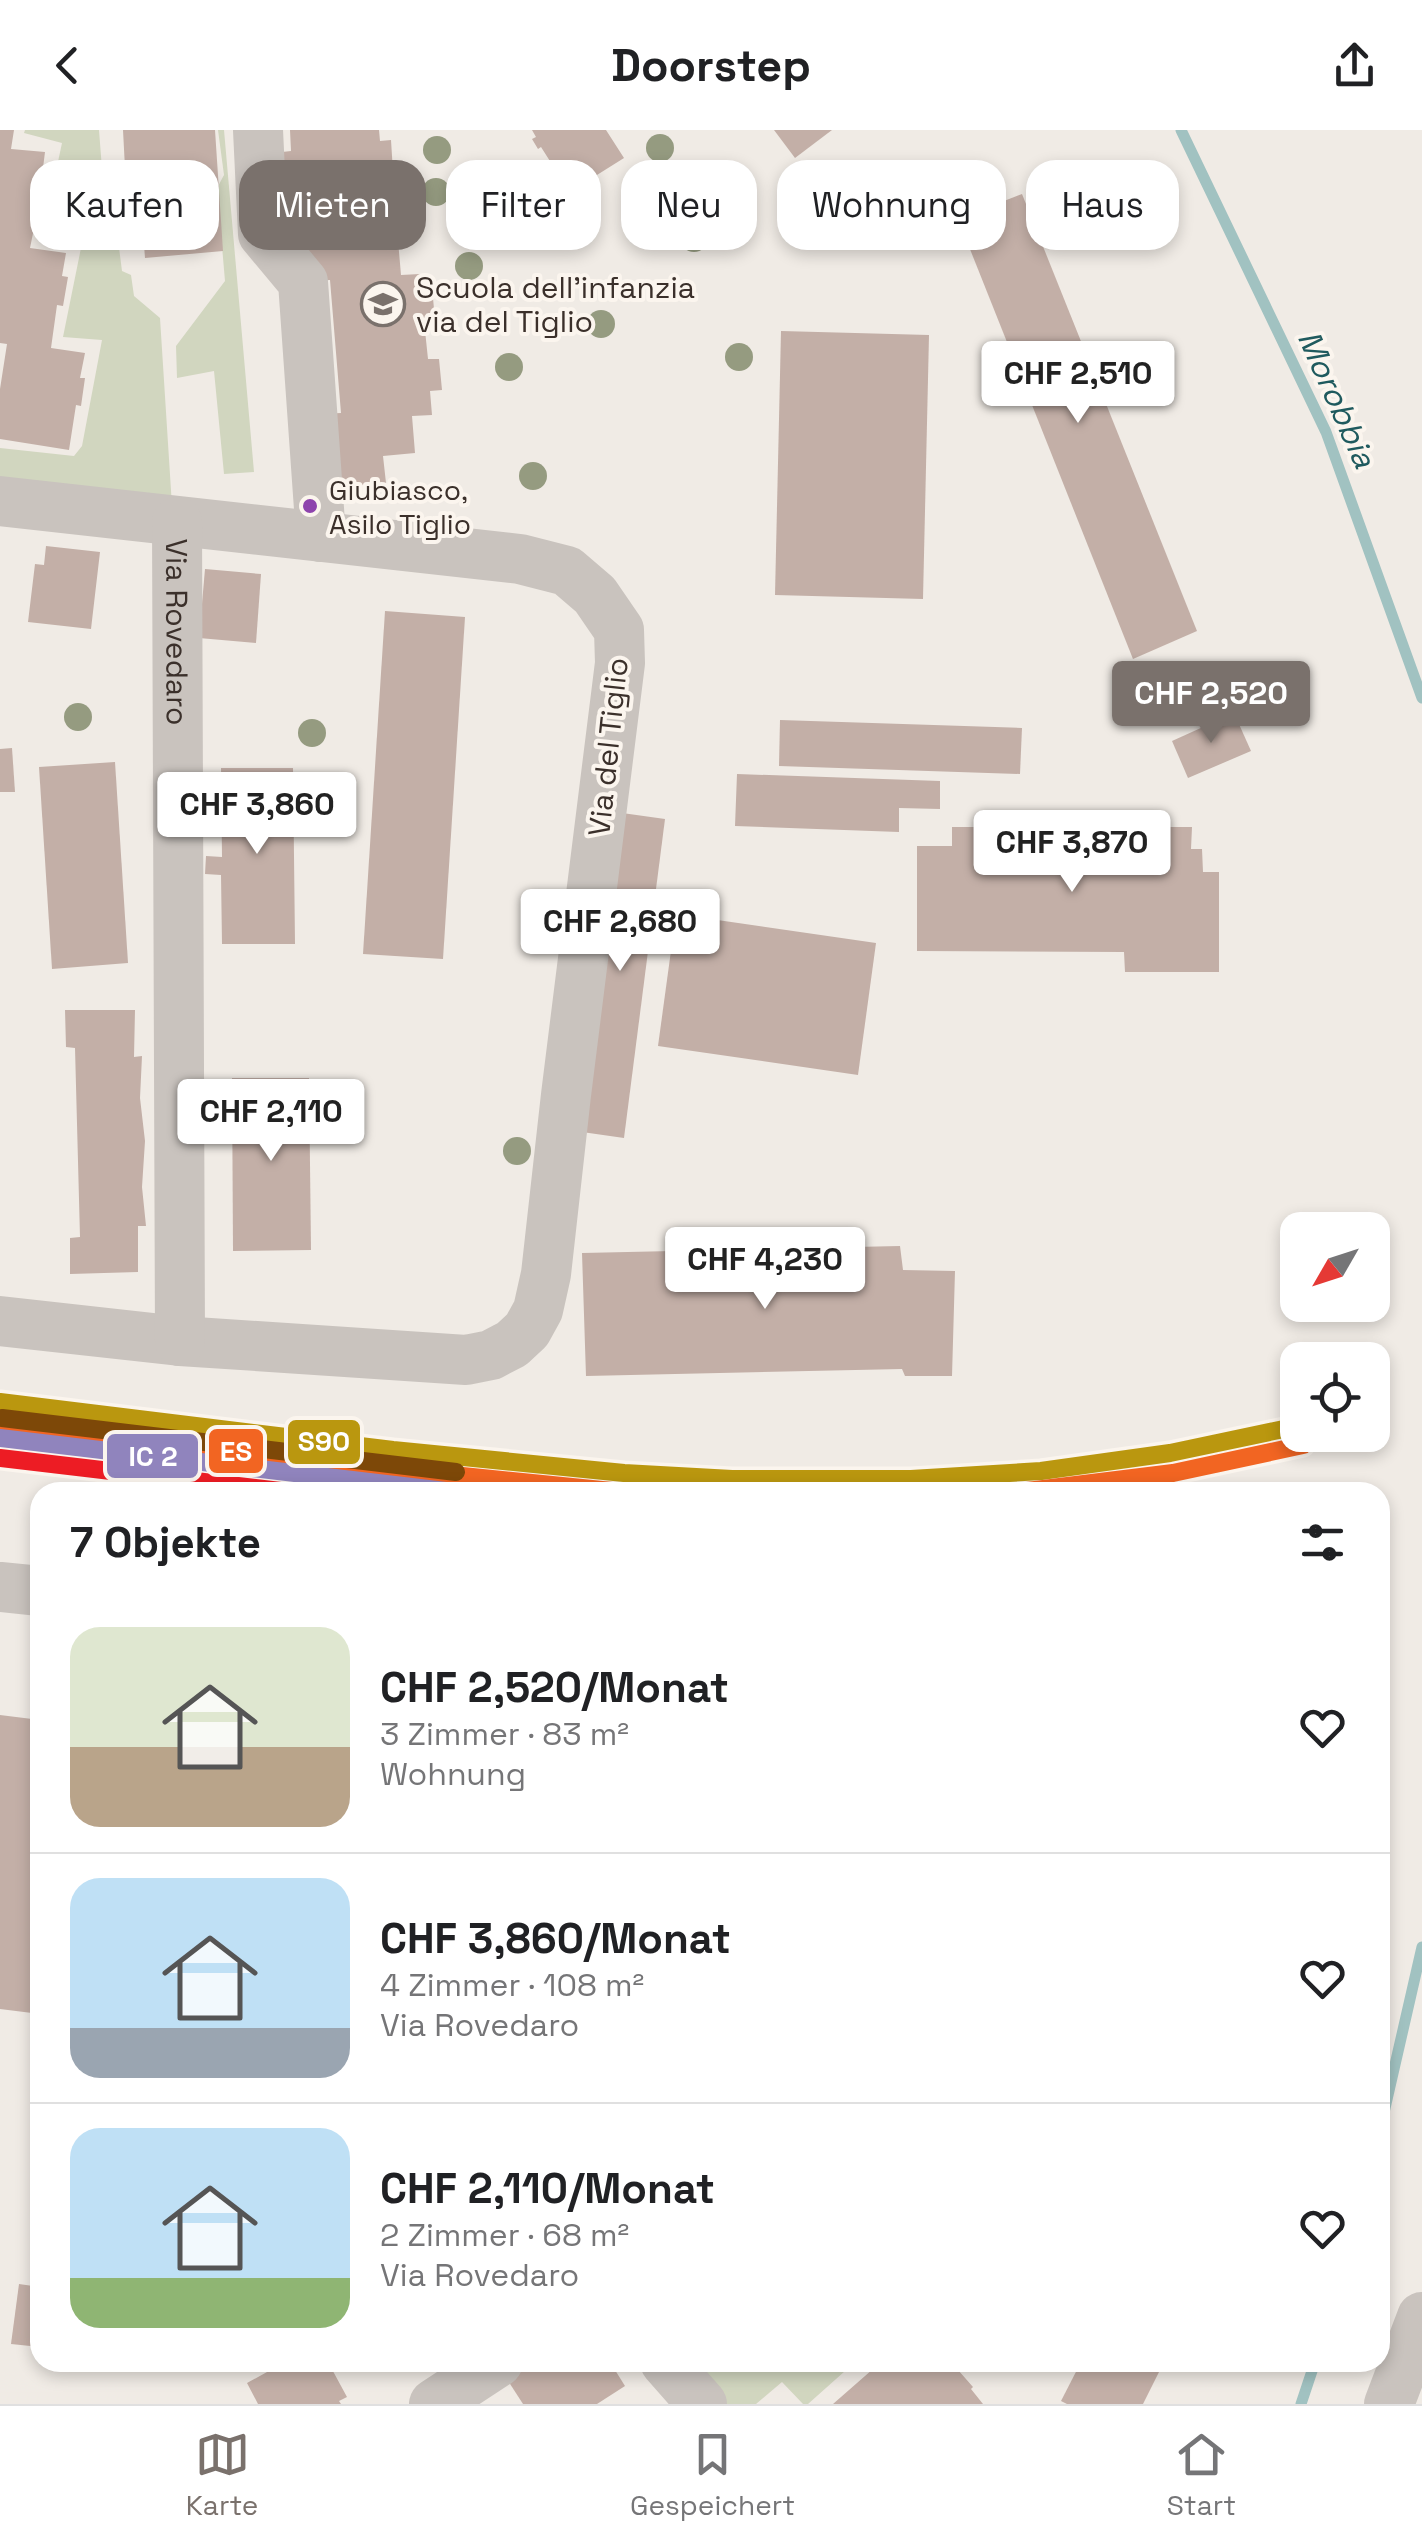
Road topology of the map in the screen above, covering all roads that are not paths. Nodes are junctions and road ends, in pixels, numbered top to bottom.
1 (258, 130) edge
2 (0, 500) edge
3 (177, 522) junction
4 (321, 537) junction
5 (0, 1321) edge
6 (180, 1341) junction
7 (0, 1586) edge
8 (30, 1590) edge
9 (1422, 2317) edge
10 (483, 2372) edge
11 (674, 2372) edge
12 (434, 2404) edge
13 (702, 2404) edge
14 (1388, 2404) edge

1 - 4 street
2 - 3 street, Via del Tiglio
3 - 4 street, Via del Tiglio
3 - 6 street, Via Rovedaro
4 - 6 street, Via del Tiglio
5 - 6 street, Via del Tiglio
7 - 8 street
9 - 14 street
10 - 12 street
11 - 13 street

